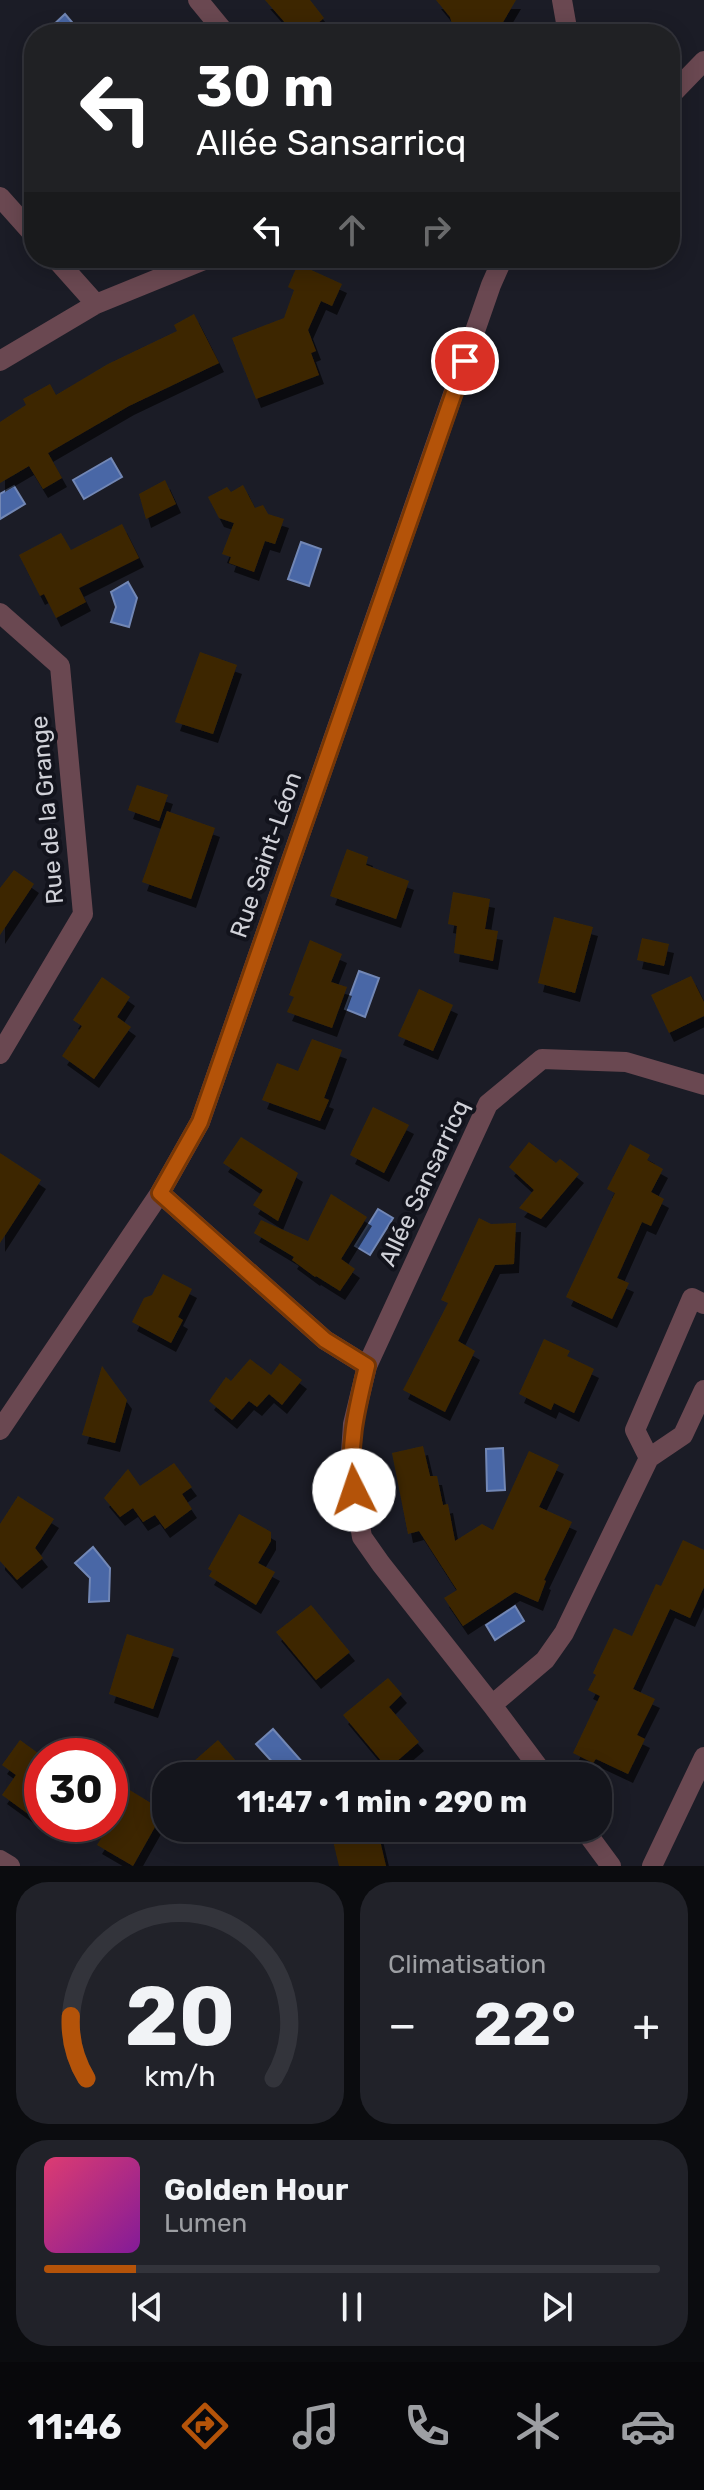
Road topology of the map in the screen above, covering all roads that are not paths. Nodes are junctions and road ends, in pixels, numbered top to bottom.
1 (198, 0) edge
2 (562, 0) edge
3 (218, 24) edge
4 (566, 24) edge
5 (704, 61) edge
6 (680, 86) edge
7 (0, 197) edge
8 (24, 224) edge
9 (64, 268) edge
10 (184, 268) edge
11 (499, 268) edge
12 (96, 304) junction
13 (0, 361) edge
14 (0, 613) edge
15 (6, 1030) edge
16 (0, 1054) edge
17 (704, 1085) edge
18 (160, 1193) junction
19 (704, 1304) edge
20 (367, 1366) junction
21 (704, 1390) edge
22 (0, 1430) edge
23 (649, 1458) junction
24 (492, 1705) junction
25 (704, 1757) edge
26 (535, 1762) edge
27 (593, 1842) edge
28 (0, 1860) edge
29 (10, 1866) edge
30 (611, 1866) edge
31 (652, 1866) edge

1 - 3 street
2 - 4 street
5 - 6 street
7 - 8 street
9 - 12 street
10 - 12 street
11 - 18 street, Rue Saint-Léon
12 - 13 street
14 - 15 street, Rue de la Grange
15 - 16 street, Rue de la Grange
17 - 20 street, Allée Sansarricq
18 - 20 street
18 - 22 street, Rue Saint-Léon
19 - 23 street
20 - 24 street, Allée Sansarricq
21 - 23 street
23 - 24 street
24 - 26 street, Allée Sansarricq
25 - 31 street
27 - 30 street
28 - 29 street

